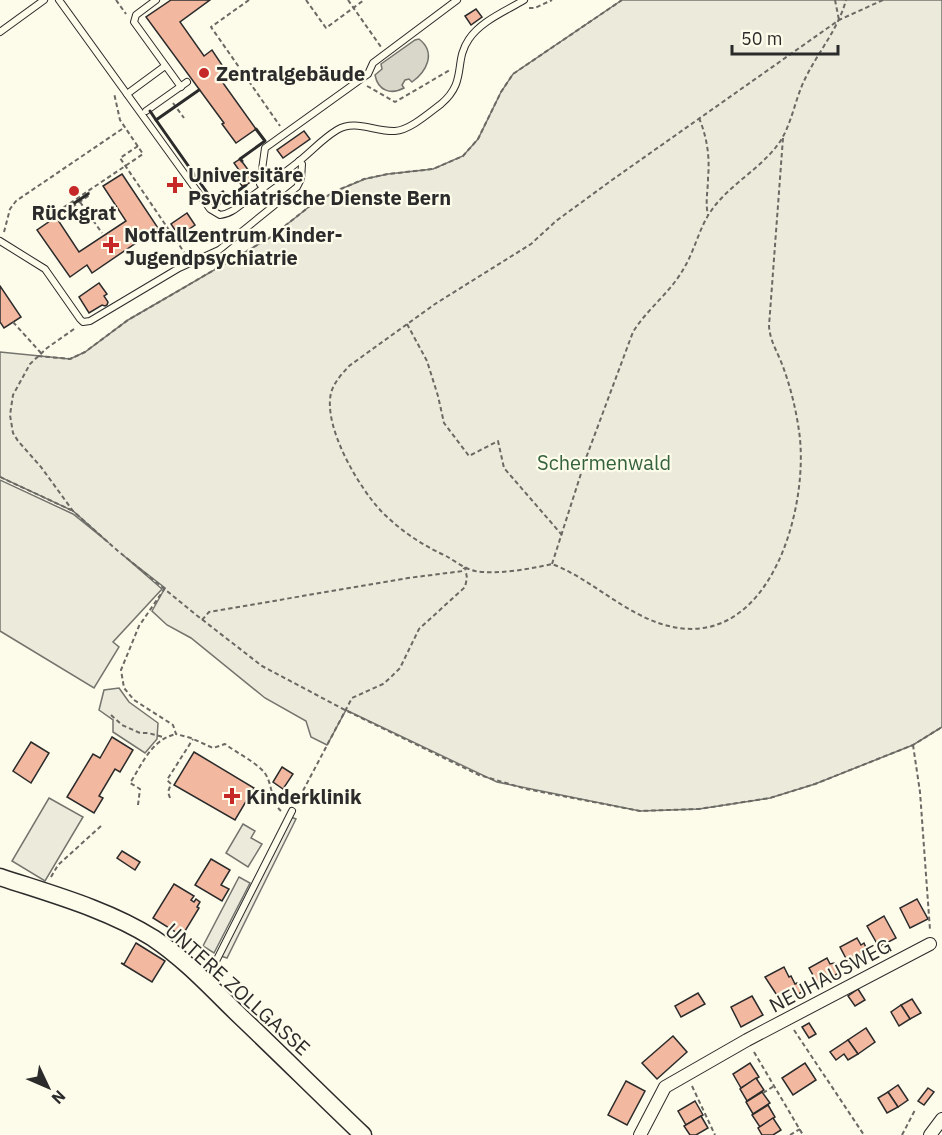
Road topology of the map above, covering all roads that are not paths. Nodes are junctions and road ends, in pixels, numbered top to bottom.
1 (44, 0) edge
2 (59, 0) edge
3 (156, 0) edge
4 (457, 0) edge
5 (522, 2) edge
6 (0, 32) edge
7 (165, 66) junction
8 (127, 94) junction
9 (146, 111) dead end
10 (299, 161) junction
11 (263, 188) junction
12 (0, 242) edge
13 (292, 811) road end
14 (0, 877) edge
15 (930, 944) road end
16 (205, 982) junction
17 (942, 1119) edge
18 (363, 1135) edge
19 (640, 1135) edge
20 (930, 1135) edge

1 - 6 lane
2 - 8 lane
3 - 7 lane
4 - 11 lane
5 - 10 lane
7 - 8 lane
7 - 9 lane
8 - 11 lane
10 - 11 lane
10 - 12 lane
13 - 16 lane
14 - 16 street, UNTERE ZOLLGASSE
15 - 19 street, NEUHAUSWEG
16 - 18 street, UNTERE ZOLLGASSE
17 - 20 street

